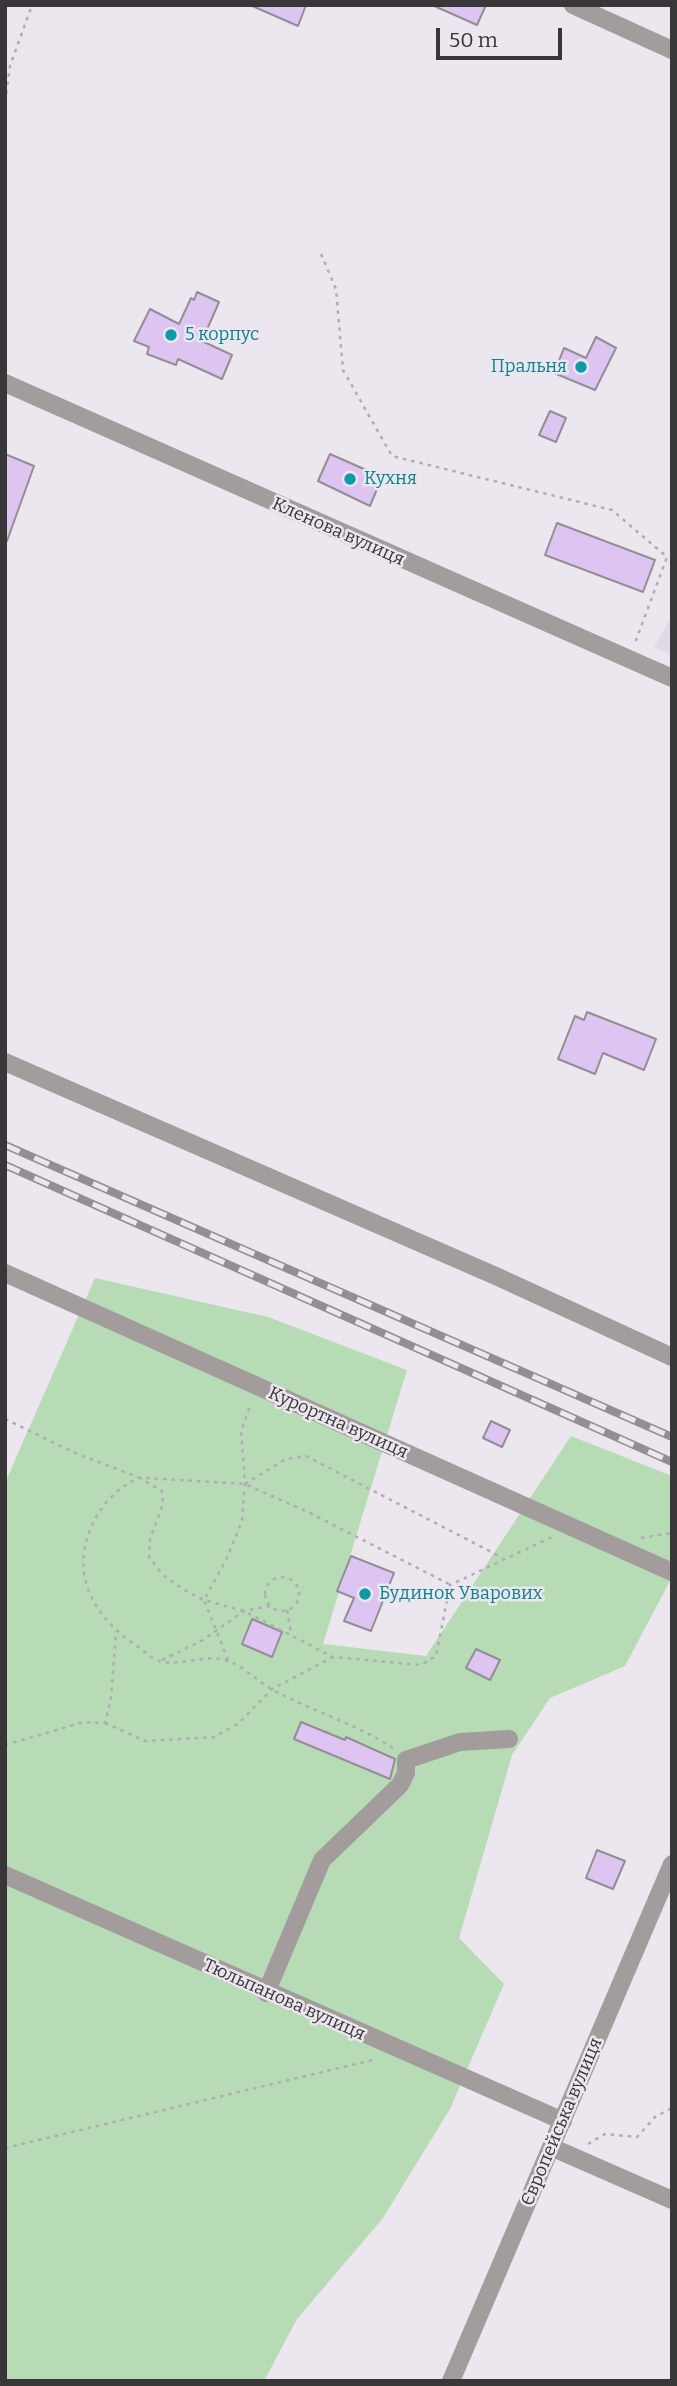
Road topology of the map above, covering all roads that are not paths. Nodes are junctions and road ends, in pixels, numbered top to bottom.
1 (573, 5) edge
2 (672, 50) edge
3 (5, 383) edge
4 (672, 678) edge
5 (5, 1062) edge
6 (5, 1273) edge
7 (672, 1357) edge
8 (672, 1572) edge
9 (509, 1739) dead end
10 (672, 1864) edge
11 (5, 1875) edge
12 (266, 1993) junction
13 (563, 2121) junction
14 (551, 2147) junction
15 (672, 2200) edge
16 (451, 2381) edge

1 - 2 street
3 - 4 street, Кленова вулиця
5 - 7 street
6 - 8 street, Курортна вулиця
9 - 12 street
10 - 13 street, Європейська вулиця
11 - 12 street, Тюльпанова вулиця
12 - 13 street, Тюльпанова вулиця
13 - 14 street, Європейська вулиця
14 - 15 street
14 - 16 street, Європейська вулиця

